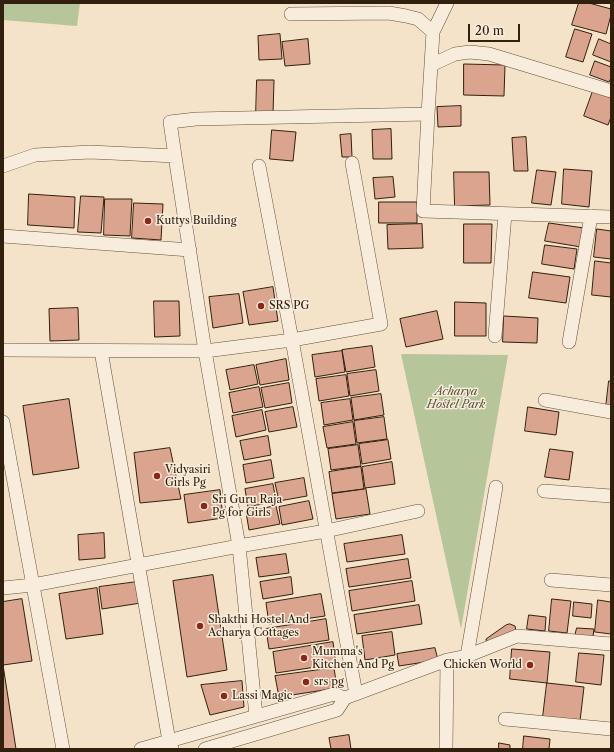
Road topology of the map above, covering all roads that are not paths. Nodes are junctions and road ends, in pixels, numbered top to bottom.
1 (447, 3) edge
2 (291, 14) dead end
3 (433, 32) junction
4 (431, 65) junction
5 (611, 91) edge
6 (428, 114) junction
7 (175, 156) junction
8 (352, 163) dead end
9 (3, 166) edge
10 (258, 166) dead end
11 (505, 214) junction
12 (591, 216) junction
13 (611, 217) edge
14 (3, 236) edge
15 (190, 250) junction
16 (495, 336) dead end
17 (292, 340) junction
18 (569, 342) dead end
19 (3, 350) edge
20 (102, 351) junction
21 (205, 351) junction
22 (545, 400) dead end
23 (611, 412) edge
24 (3, 422) edge
25 (496, 487) dead end
26 (544, 491) dead end
27 (611, 496) edge
28 (418, 511) dead end
29 (326, 530) junction
30 (238, 546) junction
31 (139, 565) junction
32 (551, 580) dead end
33 (33, 585) junction
34 (611, 585) edge
35 (3, 588) edge
36 (611, 644) edge
37 (467, 656) junction
38 (447, 660) junction
39 (351, 696) junction
40 (256, 716) junction
41 (505, 719) dead end
42 (611, 728) edge
43 (170, 745) edge
44 (63, 749) edge
45 (141, 749) edge
46 (205, 749) edge
47 (446, 749) edge

1 - 3 street
2 - 3 street
3 - 4 street
4 - 5 street
4 - 6 street
6 - 7 street
6 - 11 street
7 - 9 street
7 - 15 street
8 - 17 street
10 - 17 street
11 - 12 street
11 - 16 street
12 - 13 street
12 - 18 street
14 - 15 street
15 - 21 street
17 - 21 street
17 - 29 street
19 - 20 street
20 - 21 street
20 - 31 street
21 - 30 street
22 - 23 street
24 - 33 street
25 - 37 street
26 - 27 street
28 - 29 street
29 - 30 street
29 - 39 street
30 - 31 street
30 - 40 street
31 - 33 street
31 - 43 street
32 - 34 street
33 - 35 street
33 - 44 street
36 - 37 street
37 - 38 street
38 - 39 street
38 - 47 street
39 - 40 street
39 - 46 street
40 - 43 street
41 - 42 street
43 - 45 street

